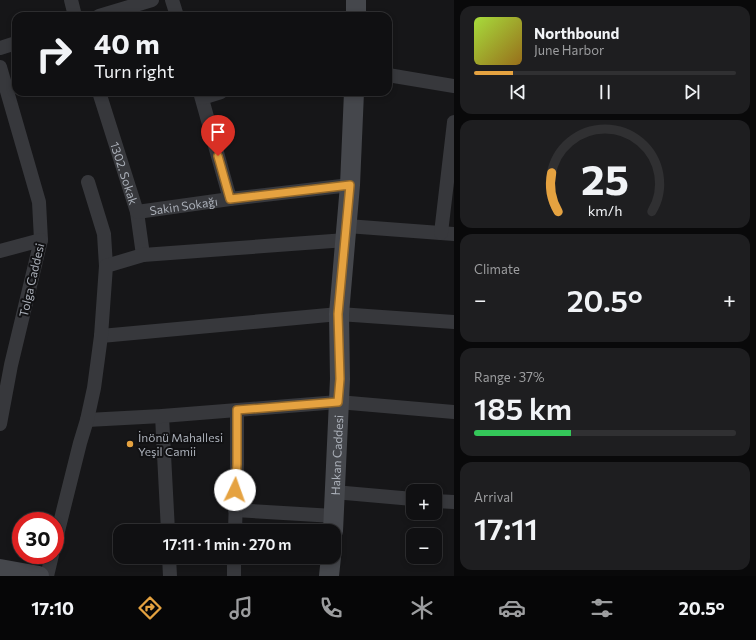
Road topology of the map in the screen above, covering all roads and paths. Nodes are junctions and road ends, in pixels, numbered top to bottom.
1 (71, 0) edge
2 (152, 0) edge
3 (172, 0) edge
4 (356, 0) edge
5 (74, 12) edge
6 (112, 12) edge
7 (176, 12) edge
8 (356, 12) edge
9 (12, 44) edge
10 (0, 48) edge
11 (0, 67) edge
12 (392, 76) edge
13 (454, 86) edge
14 (100, 96) edge
15 (201, 96) edge
16 (354, 96) edge
17 (454, 122) edge
18 (88, 182) dead end
19 (350, 185) junction
20 (230, 199) junction
21 (137, 212) junction
22 (346, 233) junction
23 (448, 233) edge
24 (41, 240) junction
25 (0, 250) edge
26 (143, 255) junction
27 (106, 266) junction
28 (338, 314) junction
29 (454, 322) edge
30 (100, 336) junction
31 (338, 402) junction
32 (237, 410) junction
33 (454, 412) edge
34 (162, 416) junction
35 (87, 420) junction
36 (0, 424) edge
37 (334, 492) junction
38 (406, 498) edge
39 (442, 501) edge
40 (454, 502) edge
41 (235, 510) junction
42 (63, 512) edge
43 (334, 523) edge
44 (168, 524) edge
45 (235, 524) edge
46 (50, 564) edge
47 (169, 564) edge
48 (234, 564) edge
49 (331, 564) edge
50 (0, 569) edge
51 (40, 576) edge
52 (47, 576) edge
53 (170, 576) edge
54 (234, 576) edge
55 (330, 576) edge

1 - 5 street
2 - 6 street
3 - 7 street
4 - 8 street
9 - 10 street
11 - 24 street, Tolga Caddesi
12 - 13 street
14 - 21 street, 1302. Sokak
15 - 20 street
16 - 19 street, Hakan Caddesi
17 - 23 street
18 - 27 street
19 - 20 street, Sakin Sokağı
19 - 22 street, Hakan Caddesi
20 - 21 street, Sakin Sokağı
21 - 26 street, 1302. Sokak
22 - 23 street
22 - 26 street
22 - 28 street, Hakan Caddesi
24 - 25 street
24 - 36 street, Tolga Caddesi
26 - 27 street
27 - 30 street
28 - 29 street
28 - 30 street
28 - 31 street, Hakan Caddesi
30 - 35 street
31 - 32 street
31 - 33 street
31 - 37 street, Hakan Caddesi
32 - 34 street
32 - 41 street
34 - 35 street
34 - 44 street
35 - 42 street
37 - 38 street
37 - 43 street, Hakan Caddesi
39 - 40 street
41 - 43 street
41 - 45 street
46 - 52 street
47 - 53 street
48 - 54 street
49 - 55 street
50 - 51 street

